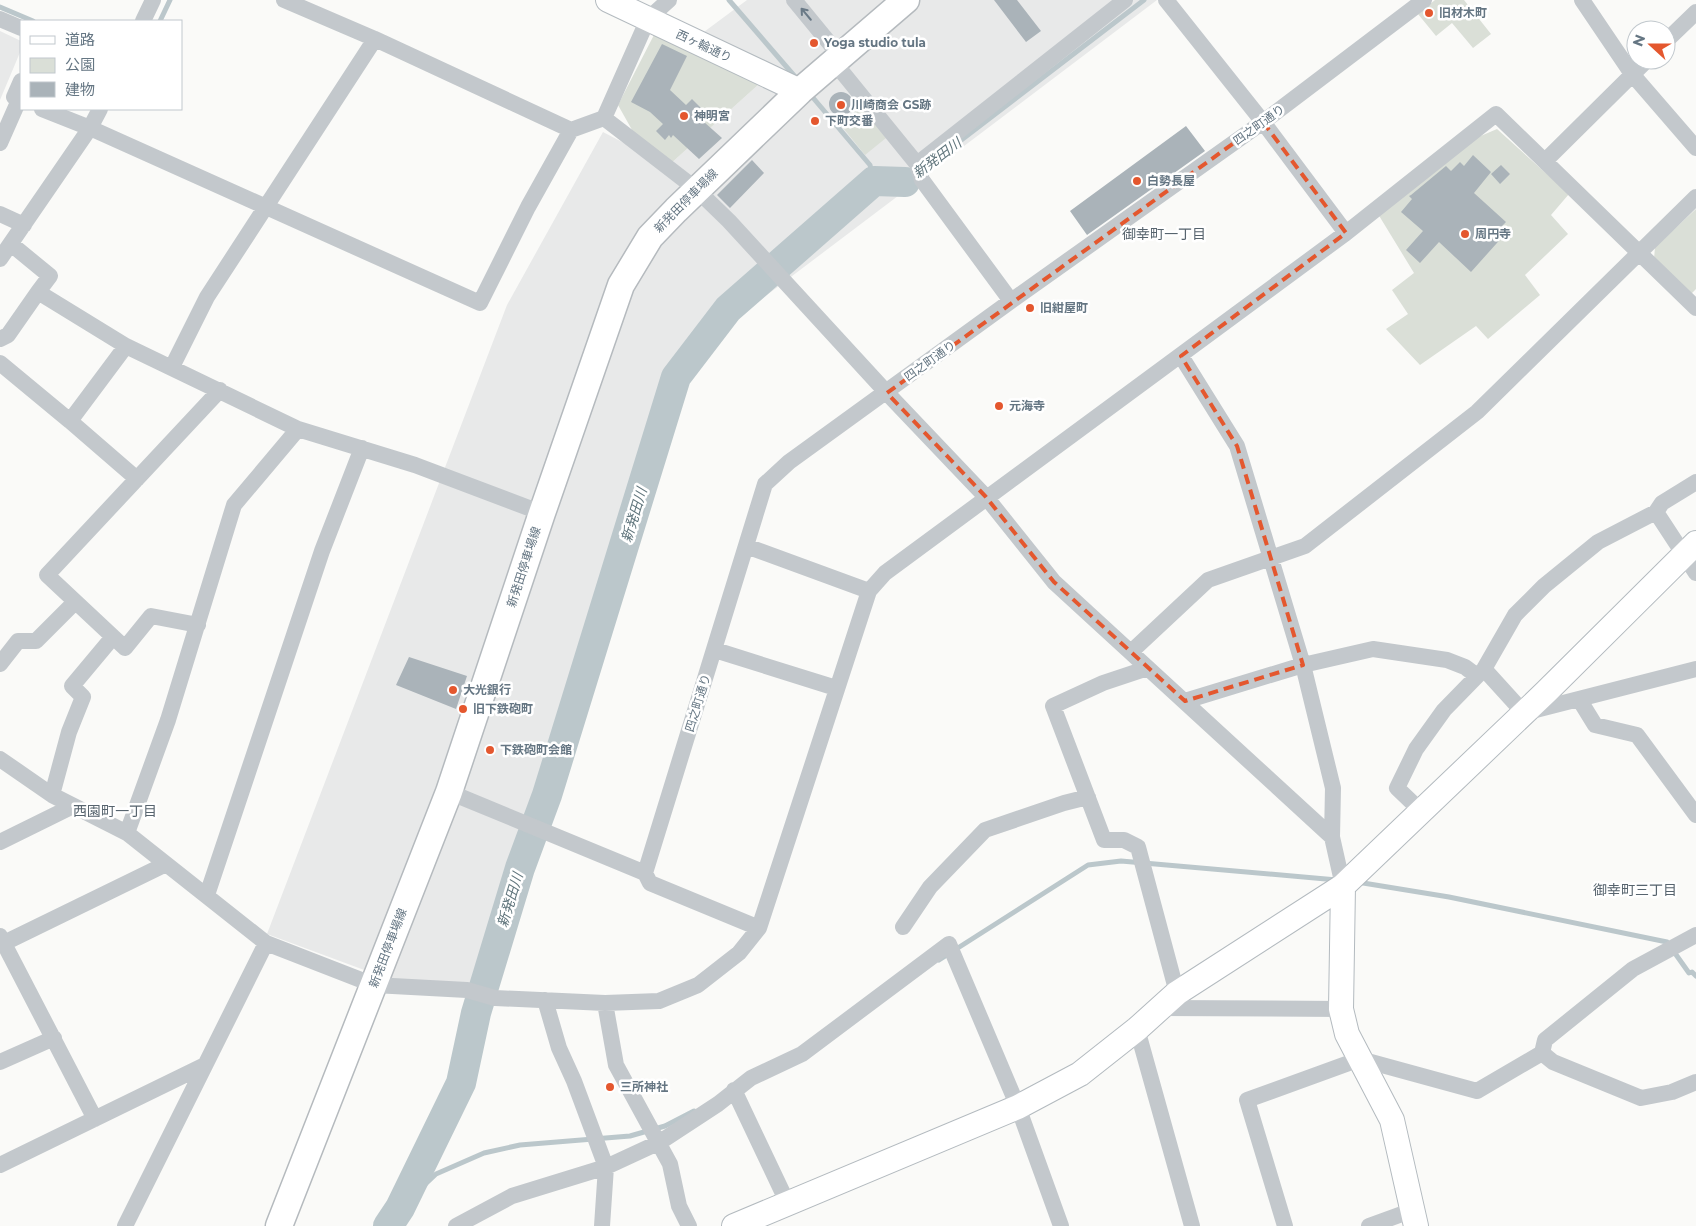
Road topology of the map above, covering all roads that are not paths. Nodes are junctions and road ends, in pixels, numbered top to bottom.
1 (153, 0) edge
2 (284, 0) edge
3 (608, 0) edge
4 (669, 0) edge
5 (794, 0) edge
6 (906, 0) edge
7 (1125, 0) edge
8 (1166, 0) edge
9 (1424, 0) edge
10 (1582, 0) edge
11 (1696, 12) edge
12 (0, 18) edge
13 (648, 19) junction
14 (143, 20) edge
15 (20, 28) edge
16 (1676, 31) edge
17 (375, 39) junction
18 (837, 59) junction
19 (1636, 70) edge
20 (1632, 74) junction
21 (20, 83) edge
22 (800, 91) junction
23 (20, 100) edge
24 (45, 110) edge
25 (99, 110) edge
26 (604, 118) junction
27 (1264, 122) junction
28 (90, 128) junction
29 (571, 130) junction
30 (0, 143) edge
31 (1696, 148) edge
32 (1545, 161) junction
33 (919, 172) junction
34 (696, 189) junction
35 (1696, 197) edge
36 (265, 207) junction
37 (0, 214) edge
38 (24, 225) junction
39 (1346, 233) junction
40 (11, 244) junction
41 (1641, 252) junction
42 (0, 259) edge
43 (38, 292) junction
44 (1011, 301) junction
45 (1696, 308) edge
46 (0, 339) edge
47 (126, 346) junction
48 (1180, 356) junction
49 (0, 363) edge
50 (172, 367) junction
51 (220, 390) junction
52 (887, 393) junction
53 (70, 421) junction
54 (298, 429) junction
55 (362, 448) junction
56 (137, 480) junction
57 (1696, 482) edge
58 (986, 497) junction
59 (1656, 512) junction
60 (542, 513) junction
61 (746, 546) junction
62 (1692, 556) edge
63 (1272, 558) junction
64 (869, 591) junction
65 (75, 602) junction
66 (198, 625) junction
67 (113, 637) junction
68 (715, 650) junction
69 (1132, 651) junction
70 (0, 664) edge
71 (1303, 665) junction
72 (1148, 668) junction
73 (1696, 669) edge
74 (1480, 672) junction
75 (836, 688) junction
76 (1579, 699) junction
77 (1185, 701) junction
78 (1524, 713) junction
79 (0, 759) edge
80 (449, 792) junction
81 (52, 795) junction
82 (1088, 797) junction
83 (73, 806) junction
84 (1421, 811) junction
85 (1696, 815) edge
86 (127, 833) junction
87 (1332, 837) junction
88 (0, 842) edge
89 (166, 864) junction
90 (646, 873) junction
91 (1343, 886) junction
92 (207, 895) junction
93 (903, 927) dead end
94 (759, 928) junction
95 (1696, 935) edge
96 (1, 941) edge
97 (266, 943) junction
98 (374, 985) junction
99 (545, 1000) junction
100 (1168, 1001) junction
101 (605, 1004) junction
102 (1341, 1010) junction
103 (1137, 1029) junction
104 (54, 1038) junction
105 (1542, 1053) junction
106 (1360, 1059) junction
107 (0, 1062) edge
108 (203, 1066) junction
109 (1696, 1082) edge
110 (734, 1090) junction
111 (1018, 1108) junction
112 (95, 1119) junction
113 (660, 1142) junction
114 (0, 1165) edge
115 (606, 1167) junction
116 (788, 1204) junction
117 (1415, 1218) edge
118 (125, 1226) edge
119 (279, 1226) edge
120 (456, 1226) edge
121 (602, 1226) edge
122 (689, 1226) edge
123 (734, 1226) edge
124 (1061, 1226) edge
125 (1192, 1226) edge
126 (1284, 1226) edge
127 (1369, 1226) edge

1 - 14 street
2 - 17 street
3 - 13 street, 西ヶ輪通り
4 - 13 street
18 -> 5 street
6 - 18 main road, 新発田停車場線
7 - 33 street
8 - 27 street
9 - 27 street, 四之町通り
10 - 20 street
11 - 16 street
12 - 15 street
13 - 22 street, 西ヶ輪通り
13 - 26 street
17 - 29 street
17 - 36 street
18 - 22 main road, 新発田停車場線
18 - 33 street
19 - 20 street
20 - 31 street
20 - 32 street
21 - 23 street
22 - 34 main road, 新発田停車場線
23 - 30 street
24 - 28 street
25 - 28 street
26 - 29 street
26 - 34 street
27 - 39 street
27 - 44 street, 四之町通り
28 - 36 street
28 - 38 street
29 - 36 street
32 - 39 street
32 - 41 street
33 - 44 street
34 - 52 street
34 - 60 main road, 新発田停車場線
35 - 41 street
36 - 50 street
37 - 38 street
38 - 40 street
39 - 48 street
40 - 42 street
40 - 43 street
41 - 45 street
41 - 63 street
43 - 46 street
43 - 47 street
44 - 52 street, 四之町通り
47 - 50 street
47 - 53 street
48 - 58 street
48 - 63 street
49 - 53 street
50 - 51 street
51 - 54 street
51 - 56 street
52 - 58 street
52 - 61 street, 四之町通り
53 - 56 street
54 - 55 street
54 - 66 street
55 - 60 street
55 - 92 street
56 - 65 street
57 - 59 street
58 - 64 street
58 - 69 street
59 - 62 street
59 - 74 street
60 - 80 main road, 新発田停車場線
61 - 64 street
61 - 68 street, 四之町通り
62 - 78 street
63 - 69 street
63 - 71 street
64 - 75 street
65 - 67 street
65 - 70 street
66 - 67 street
66 - 86 street
67 - 81 street
68 - 75 street
68 - 90 street, 四之町通り
69 - 72 street
71 - 74 street
71 - 77 street
71 - 87 street
72 - 77 street
72 - 82 street
73 - 76 street
74 - 78 street
74 - 84 street
75 - 94 street
76 - 78 street
76 - 85 street
77 - 87 street
78 - 84 street
79 - 81 street
80 - 90 street
80 - 98 main road, 新発田停車場線
81 - 83 street
82 - 93 street
82 - 100 street
83 - 86 street
83 - 88 street
84 - 91 street
86 - 89 street
87 - 91 street
89 - 92 street
89 - 96 street
90 - 94 street
91 - 100 street
91 - 102 street
92 - 97 street
94 - 101 street
95 - 105 street
96 - 104 street
97 - 98 street
97 - 108 street
98 - 99 street
98 - 119 main road, 新発田停車場線
99 - 101 street
99 - 115 street
100 - 102 street
100 - 103 street
101 - 113 street
102 - 106 street
103 - 111 street
103 - 125 street
104 - 107 street
104 - 112 street
105 - 106 street
105 - 109 street
106 - 117 street
106 - 126 street
108 - 112 street
108 - 118 street
110 - 111 street
110 - 113 street
110 - 116 street
111 - 116 street
111 - 124 street
112 - 114 street
113 - 115 street
113 - 122 street
115 - 120 street
115 - 121 street
116 - 123 street
117 - 127 street

